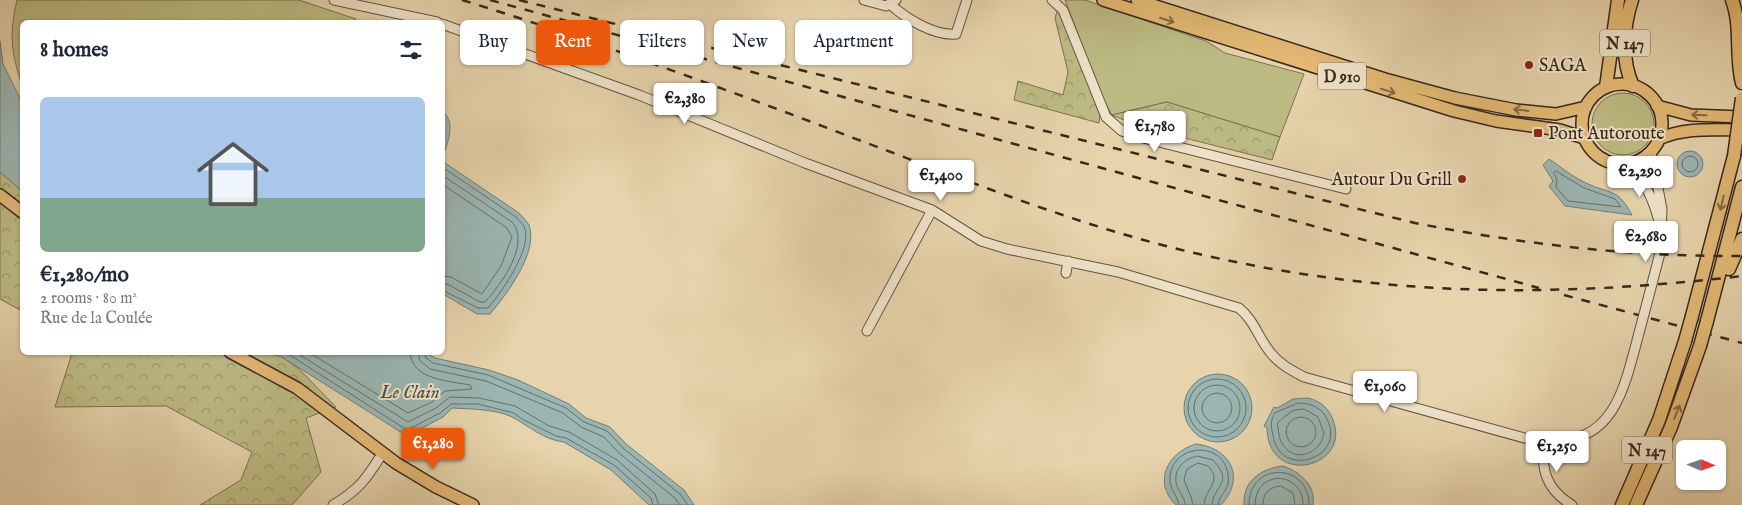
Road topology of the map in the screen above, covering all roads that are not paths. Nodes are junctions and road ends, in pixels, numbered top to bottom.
1 (334, 0) edge
2 (864, 0) edge
3 (967, 0) edge
4 (1052, 0) edge
5 (1104, 0) edge
6 (1137, 0) edge
7 (1618, 0) edge
8 (1632, 0) edge
9 (1732, 0) edge
10 (894, 2) edge
11 (428, 20) edge
12 (445, 25) edge
13 (1742, 83) edge
14 (1633, 86) junction
15 (1606, 88) junction
16 (1742, 98) edge
17 (1657, 106) junction
18 (1586, 107) junction
19 (1742, 117) edge
20 (1742, 130) edge
21 (1584, 138) junction
22 (1659, 139) junction
23 (1651, 152) junction
24 (1624, 164) junction
25 (1742, 187) edge
26 (1346, 189) dead end
27 (0, 195) edge
28 (20, 210) edge
29 (932, 210) junction
30 (1661, 228) junction
31 (1742, 239) edge
32 (1068, 260) junction
33 (1066, 274) dead end
34 (1708, 319) junction
35 (867, 331) dead end
36 (236, 355) edge
37 (1545, 442) junction
38 (382, 454) junction
39 (333, 505) edge
40 (473, 505) edge
41 (1572, 505) edge
42 (1622, 505) edge
43 (1636, 505) edge

1 - 11 street
2 - 10 street
3 - 10 street
4 - 26 street
5 -> 21 main road, D 910
18 -> 6 main road, D 910
7 - 15 highway
8 - 14 highway, N 147
9 - 13 highway
12 - 29 street
14 - 15 main road
14 - 17 main road
15 - 18 main road
16 -> 42 highway, N 147, bridge
19 -> 17 main road
17 - 22 main road
18 - 21 main road
20 - 22 main road
21 - 24 main road
22 - 23 main road
23 - 24 main road
23 - 30 street
24 - 30 street
25 - 34 highway, N 147
27 - 28 main road
29 - 32 street
29 - 35 street
30 - 37 street, bridge
31 - 34 highway
32 - 33 street
32 - 37 street
43 -> 34 highway, N 147, bridge
36 - 38 main road
37 - 41 street
38 - 39 street
38 - 40 main road

